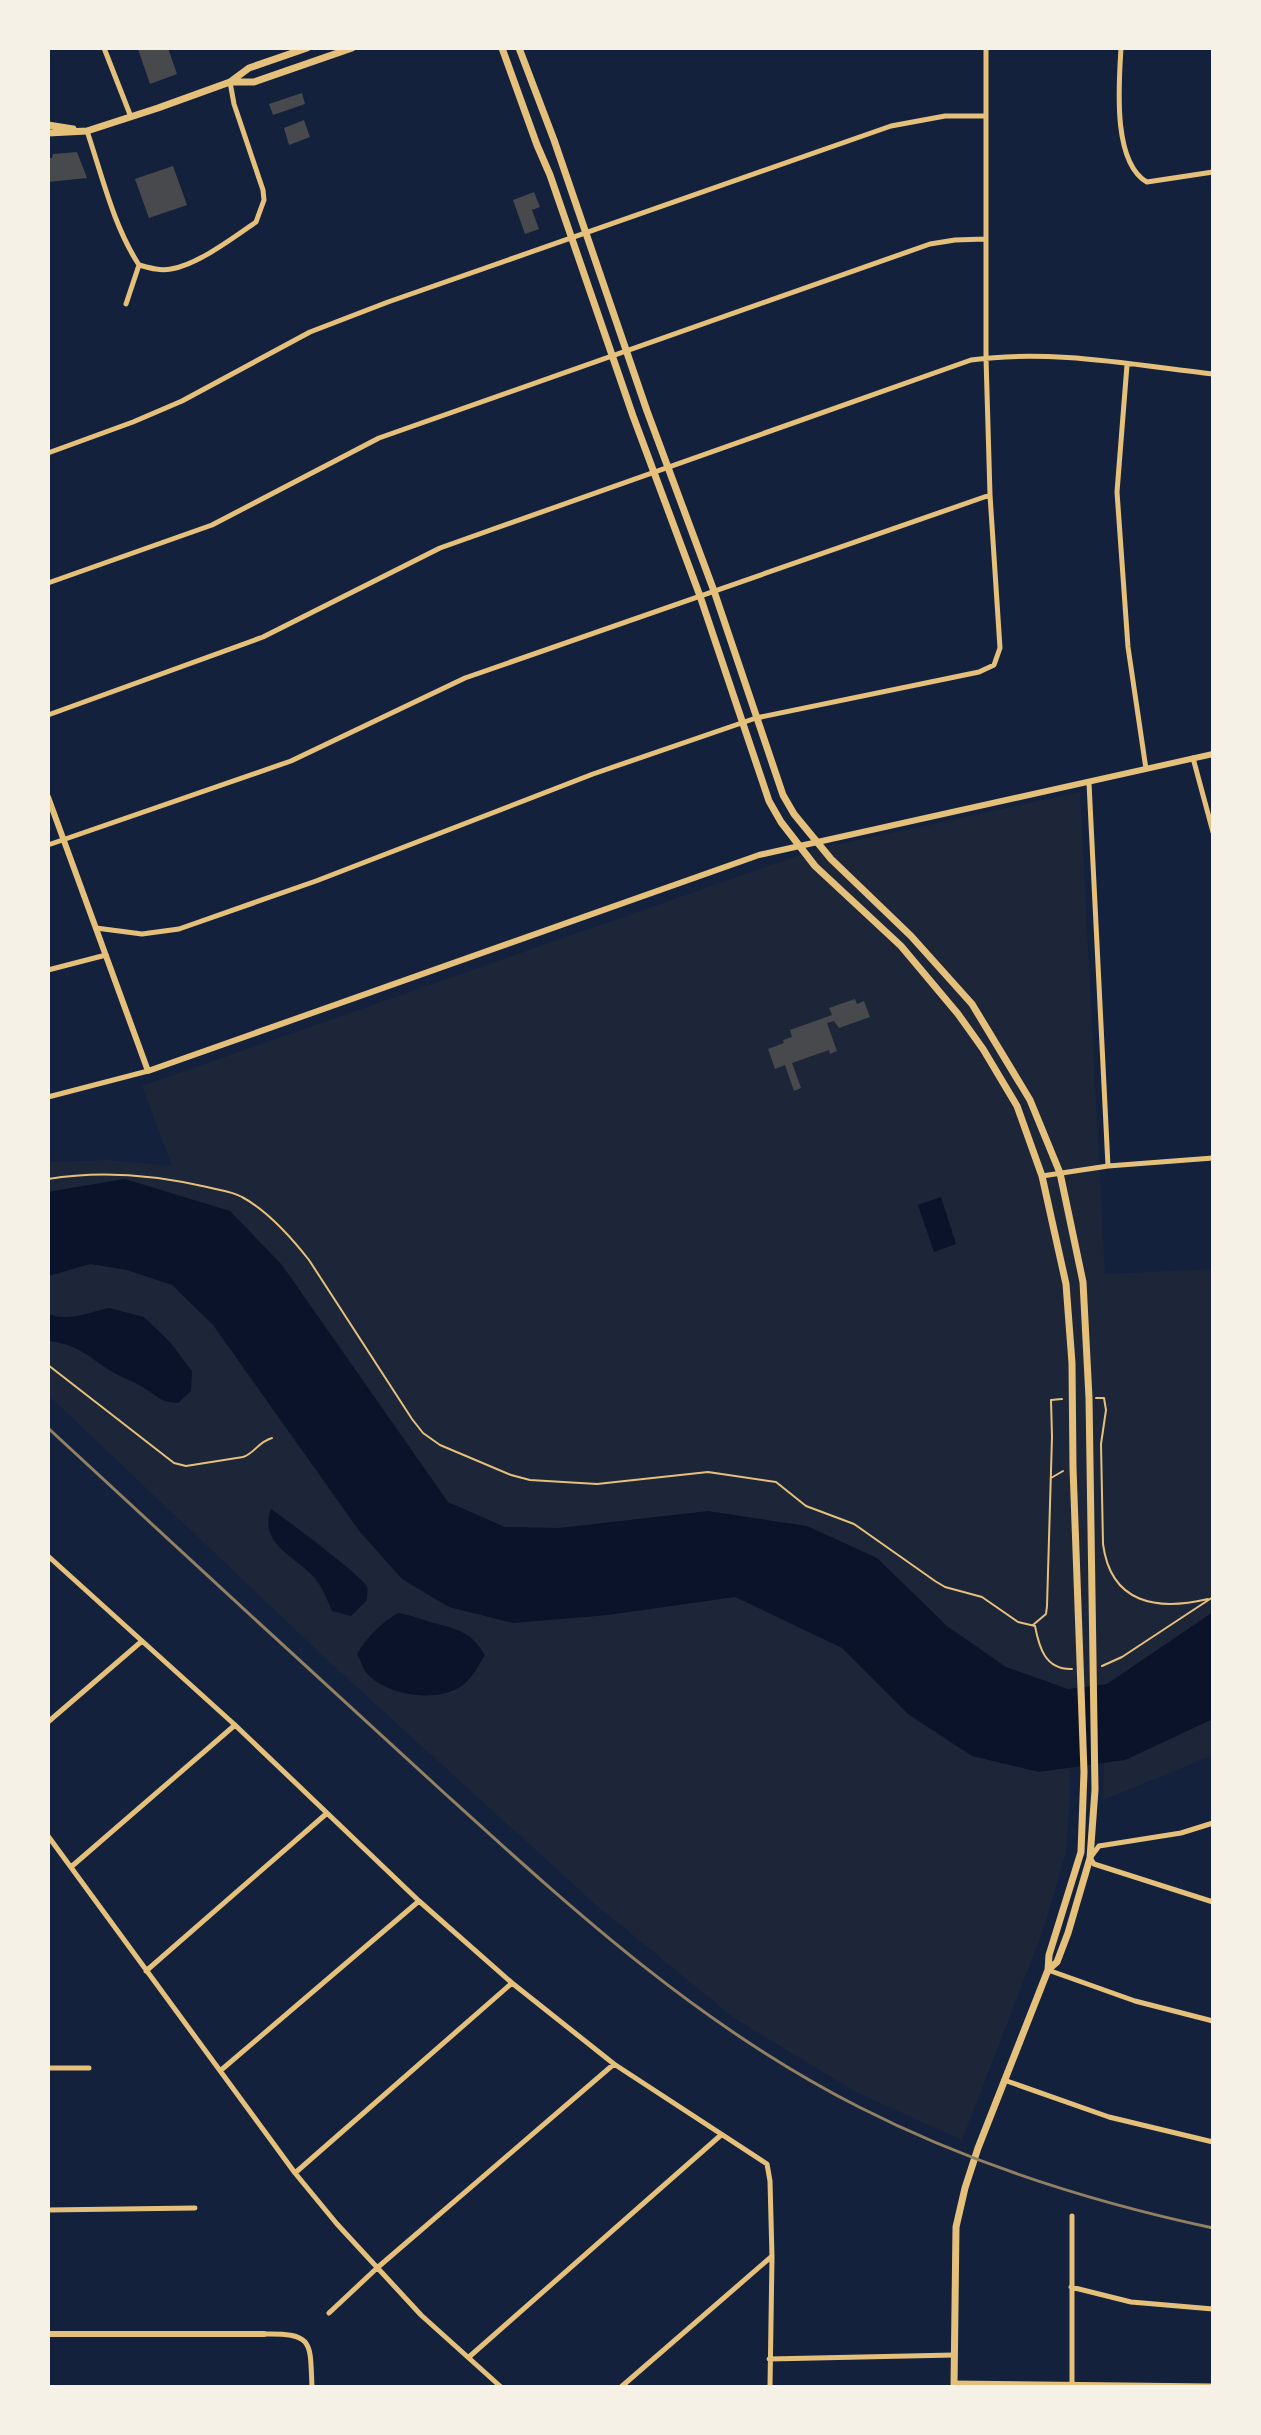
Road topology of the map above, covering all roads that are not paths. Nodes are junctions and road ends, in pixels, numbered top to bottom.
1 (104, 48) edge
2 (307, 48) edge
3 (352, 48) edge
4 (502, 48) edge
5 (519, 48) edge
6 (986, 48) edge
7 (1121, 48) edge
8 (230, 82) junction
9 (986, 116) junction
10 (131, 117) junction
11 (48, 125) edge
12 (87, 131) junction
13 (48, 133) edge
14 (1213, 172) edge
15 (586, 234) junction
16 (572, 239) junction
17 (985, 239) junction
18 (139, 265) junction
19 (126, 304) dead end
20 (626, 351) junction
21 (612, 356) junction
22 (986, 358) junction
23 (1127, 364) junction
24 (1213, 374) edge
25 (48, 453) edge
26 (668, 467) junction
27 (654, 472) junction
28 (990, 495) junction
29 (48, 583) edge
30 (714, 591) junction
31 (700, 596) junction
32 (48, 715) edge
33 (756, 718) junction
34 (742, 723) junction
35 (1213, 754) edge
36 (1193, 758) junction
37 (1146, 769) junction
38 (1089, 783) junction
39 (48, 797) edge
40 (1213, 832) edge
41 (64, 841) junction
42 (817, 842) junction
43 (48, 845) edge
44 (799, 845) junction
45 (96, 928) junction
46 (106, 955) junction
47 (48, 970) edge
48 (972, 1004) junction
49 (958, 1014) junction
50 (148, 1071) junction
51 (48, 1097) edge
52 (1213, 1158) edge
53 (1108, 1166) junction
54 (1060, 1173) junction
55 (1042, 1176) junction
56 (48, 1556) edge
57 (142, 1641) junction
58 (48, 1722) edge
59 (235, 1725) junction
60 (326, 1814) junction
61 (1213, 1823) edge
62 (48, 1836) edge
63 (1090, 1858) junction
64 (71, 1867) junction
65 (419, 1901) junction
66 (1213, 1902) edge
67 (1048, 1970) junction
68 (146, 1971) junction
69 (512, 1983) junction
70 (1213, 2021) edge
71 (614, 2064) junction
72 (48, 2068) edge
73 (89, 2068) dead end
74 (220, 2071) junction
75 (1004, 2080) junction
76 (721, 2135) junction
77 (1213, 2142) edge
78 (295, 2173) junction
79 (195, 2208) dead end
80 (48, 2210) edge
81 (1072, 2216) dead end
82 (772, 2257) junction
83 (377, 2268) junction
84 (1071, 2287) junction
85 (1213, 2309) edge
86 (329, 2313) dead end
87 (48, 2334) edge
88 (264, 2334) joint
89 (954, 2355) junction
90 (469, 2357) junction
91 (769, 2359) junction
92 (1072, 2384) junction
93 (954, 2385) edge
94 (1213, 2386) edge
95 (312, 2387) edge
96 (501, 2387) edge
97 (621, 2387) edge
98 (770, 2387) edge

1 - 10 street
2 - 8 main road
3 - 8 main road
4 - 16 main road
5 - 15 main road
6 - 9 street
7 - 14 street
8 - 10 main road
8 - 18 street
9 - 15 street
9 - 17 street
10 - 12 main road
11 - 12 main road
12 - 13 main road
12 - 18 street
15 - 16 street
15 - 20 main road
16 - 21 main road
16 - 25 street
17 - 20 street
17 - 22 street
18 - 19 street
20 - 21 street
20 - 26 main road
21 - 27 main road
21 - 29 street
22 - 23 street
22 - 26 street
22 - 28 street
23 - 24 street
23 - 37 street
26 - 27 street
26 - 30 main road
27 - 31 main road
27 - 32 street
28 - 30 street
28 - 33 street
30 - 31 street
30 - 33 main road
31 - 34 main road
31 - 41 street
33 - 34 street
33 - 42 main road
34 - 44 main road
34 - 45 street
35 - 36 street
36 - 37 street
36 - 40 street
37 - 38 street
38 - 42 street
38 - 53 street
39 - 41 street
41 - 43 street
41 - 45 street
42 - 44 street
42 - 48 main road
44 - 49 main road
44 - 50 street
45 - 46 street
46 - 47 street
46 - 50 street
48 - 49 main road
48 - 54 main road
49 - 55 main road
50 - 51 street
52 - 53 street
53 - 54 street
54 - 55 street
54 - 63 main road
55 - 67 main road
56 - 57 street
57 - 58 street
57 - 59 street
59 - 60 street
59 - 64 street
60 - 65 street
60 - 68 street
61 - 63 street
62 - 64 street
63 - 66 street
63 - 67 main road
64 - 68 street
65 - 69 street
65 - 74 street
67 - 70 street
67 - 75 main road
68 - 74 street
69 - 71 street
69 - 78 street
71 - 76 street
71 - 83 street
72 - 73 street
74 - 78 street
75 - 77 street
75 - 89 main road
76 - 82 street
76 - 90 street
78 - 83 street
79 - 80 street
81 - 84 street
82 - 91 street
82 - 97 street
83 - 86 street
83 - 90 street
84 - 85 street
84 - 92 street
87 - 88 street
88 - 95 street
89 - 91 street
89 - 93 main road
90 - 96 street
91 - 98 street
92 - 93 street
92 - 94 street

